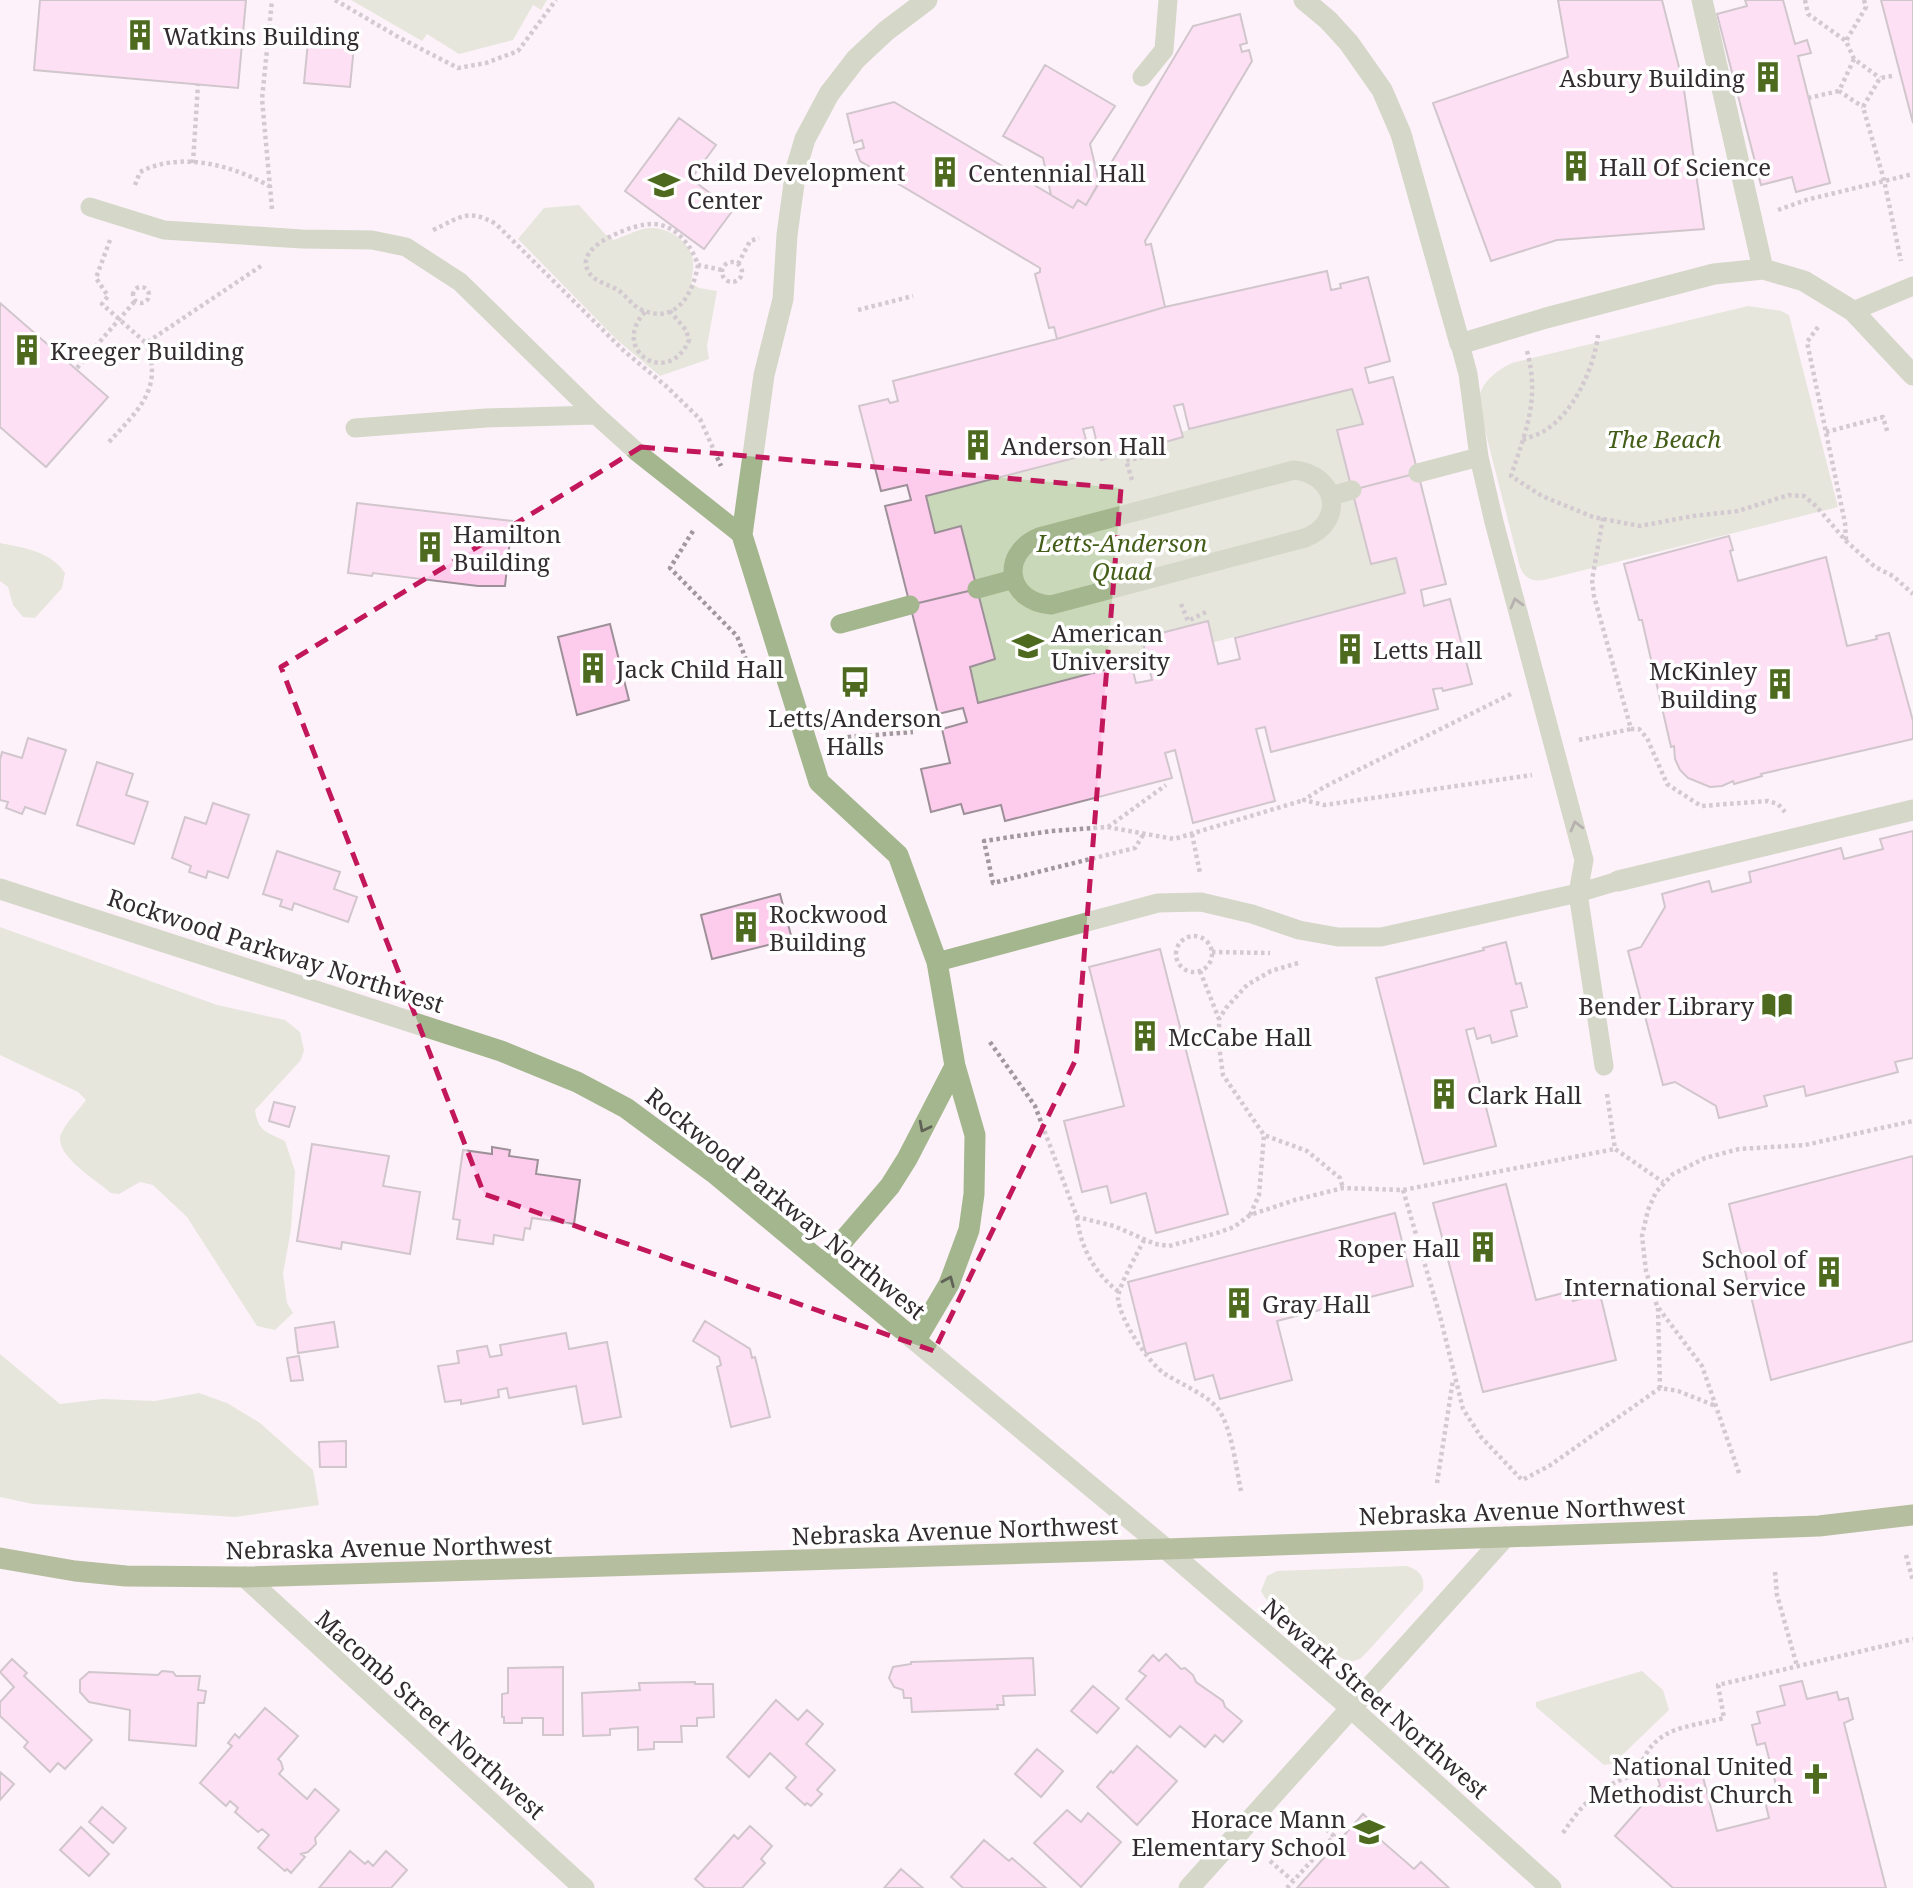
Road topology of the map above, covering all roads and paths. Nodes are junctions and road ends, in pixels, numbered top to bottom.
1 (272, 0) edge
2 (335, 0) edge
3 (556, 0) edge
4 (927, 0) edge
5 (1168, 0) edge
6 (1304, 0) edge
7 (1702, 0) edge
8 (1805, 0) edge
9 (1864, 0) edge
10 (1846, 41) junction
11 (1854, 59) junction
12 (1142, 76) dead end
13 (1892, 76) dead end
14 (1880, 78) junction
15 (198, 84) dead end
16 (1839, 91) junction
17 (1808, 98) dead end
18 (1863, 107) junction
19 (193, 163) junction
20 (1913, 174) edge
21 (1884, 180) junction
22 (135, 185) dead end
23 (270, 186) junction
24 (90, 207) dead end
25 (1777, 211) dead end
26 (272, 213) dead end
27 (433, 230) dead end
28 (760, 238) dead end
29 (302, 239) junction
30 (1901, 262) dead end
31 (738, 264) junction
32 (698, 265) junction
33 (98, 268) dead end
34 (1763, 269) junction
35 (722, 270) junction
36 (1913, 286) edge
37 (913, 296) dead end
38 (135, 302) dead end
39 (858, 310) dead end
40 (670, 311) junction
41 (1853, 311) junction
42 (645, 312) junction
43 (120, 320) junction
44 (1818, 327) dead end
45 (1599, 334) dead end
46 (146, 343) junction
47 (1460, 344) junction
48 (1525, 347) dead end
49 (77, 368) dead end
50 (1913, 377) edge
51 (596, 415) junction
52 (355, 428) dead end
53 (1826, 432) junction
54 (1888, 434) dead end
55 (1523, 440) junction
56 (109, 442) dead end
57 (1166, 454) dead end
58 (1479, 457) junction
59 (723, 470) dead end
60 (1418, 473) dead end
61 (1132, 480) dead end
62 (1352, 490) dead end
63 (1331, 496) junction
64 (1603, 518) junction
65 (742, 535) junction
66 (1846, 541) junction
67 (1014, 579) junction
68 (977, 589) dead end
69 (1913, 594) edge
70 (1181, 604) dead end
71 (910, 605) dead end
72 (1206, 612) dead end
73 (840, 624) dead end
74 (1514, 692) dead end
75 (1631, 729) junction
76 (1611, 733) dead end
77 (1534, 774) dead end
78 (1166, 785) dead end
79 (1304, 800) junction
80 (1913, 810) edge
81 (1107, 827) junction
82 (1192, 834) junction
83 (1143, 835) junction
84 (1794, 840) junction
85 (1200, 873) dead end
86 (1618, 881) joint
87 (0, 889) edge
88 (1578, 892) junction
89 (937, 962) junction
90 (1298, 962) dead end
91 (1200, 971) junction
92 (1219, 1019) junction
93 (990, 1042) dead end
94 (956, 1066) junction
95 (1604, 1066) joint
96 (1913, 1121) edge
97 (1264, 1135) junction
98 (1615, 1149) junction
99 (1663, 1182) junction
100 (1343, 1188) junction
101 (1403, 1190) junction
102 (1251, 1215) junction
103 (1077, 1217) junction
104 (1144, 1240) junction
105 (823, 1264) junction
106 (1119, 1292) junction
107 (1657, 1306) junction
108 (916, 1340) junction
109 (1454, 1376) junction
110 (1660, 1388) junction
111 (1716, 1406) junction
112 (1739, 1473) dead end
113 (1437, 1483) dead end
114 (1241, 1491) dead end
115 (1913, 1515) edge
116 (1505, 1537) junction
117 (1166, 1549) junction
118 (1906, 1555) dead end
119 (0, 1558) edge
120 (1775, 1572) dead end
121 (245, 1577) junction
122 (1913, 1581) edge
123 (1913, 1639) edge
124 (1797, 1666) junction
125 (1351, 1708) junction
126 (1311, 1815) dead end
127 (1563, 1833) dead end
128 (1270, 1861) dead end
129 (1293, 1881) junction
130 (584, 1888) edge
131 (1189, 1888) edge
132 (1287, 1888) edge
133 (1551, 1888) edge

1 - 23 path
2 - 3 path
4 - 65 street
5 - 12 lane
6 - 47 street
7 - 34 street
8 - 10 path
9 - 10 path
10 - 11 path
11 - 14 path
11 - 16 path
13 - 14 path
14 - 18 path
15 - 19 path
16 - 17 path
16 - 18 path
18 - 21 path
19 - 22 path
19 - 23 path
20 - 21 path
21 - 25 path
21 - 30 path
23 - 26 path
24 - 29 lane
27 - 59 path
28 - 31 path
29 - 46 path
29 - 51 lane
31 - 35 path
31 - 35 path
32 - 35 path
32 - 40 path
32 - 42 path
33 - 43 path
34 - 41 street
34 - 47 street
36 - 41 lane
37 - 39 path
38 - 43 path
40 - 42 path
40 - 42 path
41 - 50 street
43 - 46 path
43 - 49 path
44 - 53 path
45 - 55 path
46 - 56 path
47 - 58 lane
48 - 55 path
51 - 52 lane
51 - 65 lane
53 - 54 path
53 - 66 path
55 - 64 path
57 - 61 path
58 - 60 lane
88 -> 58 lane
62 - 63 lane
63 - 67 lane
63 - 67 lane
64 - 66 path
64 - 75 path
65 - 89 street
66 - 69 path
67 - 68 lane
70 - 72 path
71 - 73 lane
74 - 79 path
75 - 76 path
75 - 84 path
77 - 79 path
78 - 81 path
79 - 82 path
80 - 84 street
81 - 83 path
81 - 83 path
82 - 83 path
82 - 85 path
84 - 86 street
86 - 88 lane
87 - 105 street, Rockwood Parkway Northwest
88 - 89 lane
88 - 95 lane
89 - 94 street
90 - 92 path
91 - 91 path
91 - 92 path
92 - 97 path
93 - 103 path
94 -> 105 street
108 -> 94 street
95 - 98 path
96 - 99 path
97 - 100 path
97 - 102 path
98 - 99 path
98 - 101 path
99 - 107 path
100 - 101 path
100 - 102 path
101 - 109 path
102 - 104 path
103 - 104 path
103 - 106 path
104 - 106 path
105 - 108 street, Rockwood Parkway Northwest
106 - 114 path
107 - 110 path
107 - 111 path
108 - 117 street, Rockwood Parkway Northwest
109 - 110 path
109 - 113 path
110 - 111 path
111 - 112 path
115 - 116 main road, Nebraska Avenue Northwest
116 - 117 main road, Nebraska Avenue Northwest
116 - 125 street
117 - 121 main road, Nebraska Avenue Northwest
117 - 125 street, Newark Street Northwest
118 - 122 path
119 - 121 main road, Nebraska Avenue Northwest
120 - 124 path
121 - 130 street, Macomb Street Northwest
123 - 124 path
124 - 127 path
125 - 131 street
125 - 133 street, Newark Street Northwest
126 - 129 path
128 - 129 path
129 - 132 path

